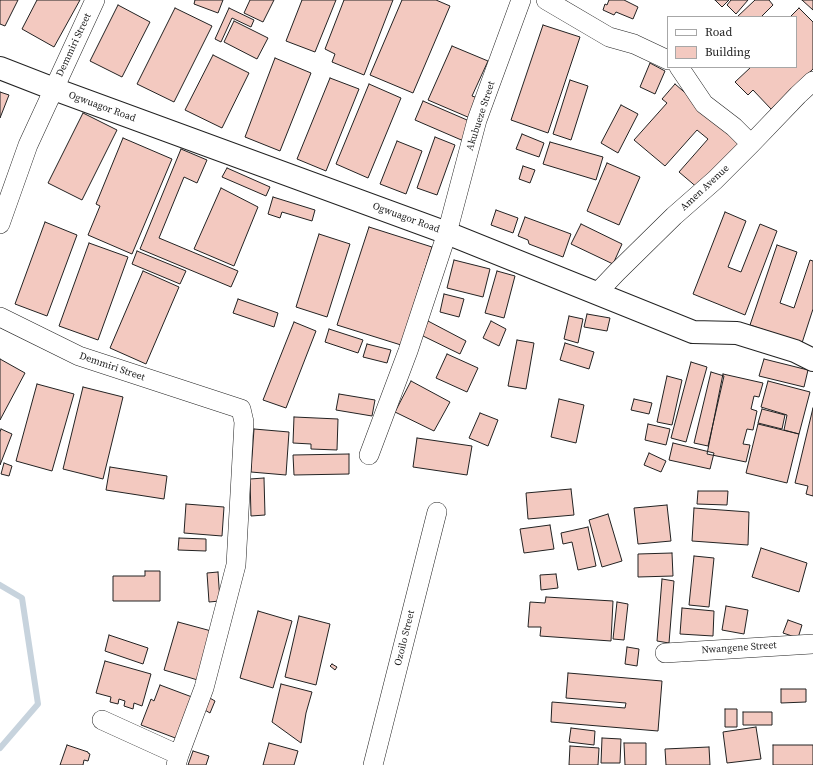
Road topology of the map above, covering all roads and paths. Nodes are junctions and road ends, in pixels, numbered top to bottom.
1 (95, 0) edge
2 (521, 0) edge
3 (546, 0) edge
4 (667, 60) edge
5 (0, 68) edge
6 (680, 68) edge
7 (813, 81) edge
8 (54, 89) junction
9 (751, 144) junction
10 (0, 224) edge
11 (447, 233) junction
12 (597, 293) junction
13 (0, 317) edge
14 (813, 360) edge
15 (369, 455) dead end
16 (437, 512) dead end
17 (813, 644) edge
18 (665, 653) dead end
19 (102, 720) dead end
20 (177, 760) edge
21 (373, 765) edge

1 - 8 street, Demmiri Street
2 - 11 street, Akubueze Street
3 - 4 street
5 - 8 street, Ogwuagor Road
6 - 9 street
7 - 9 street, Amen Avenue
8 - 10 street, Demmiri Street
8 - 11 street, Ogwuagor Road
9 - 12 street, Amen Avenue
11 - 12 street, Ogwuagor Road
11 - 15 street, Akubueze Street
12 - 14 street, Ogwuagor Road
13 - 20 street, Demmiri Street
16 - 21 street, Ozoilo Street
17 - 18 street, Nwangene Street
19 - 20 street

